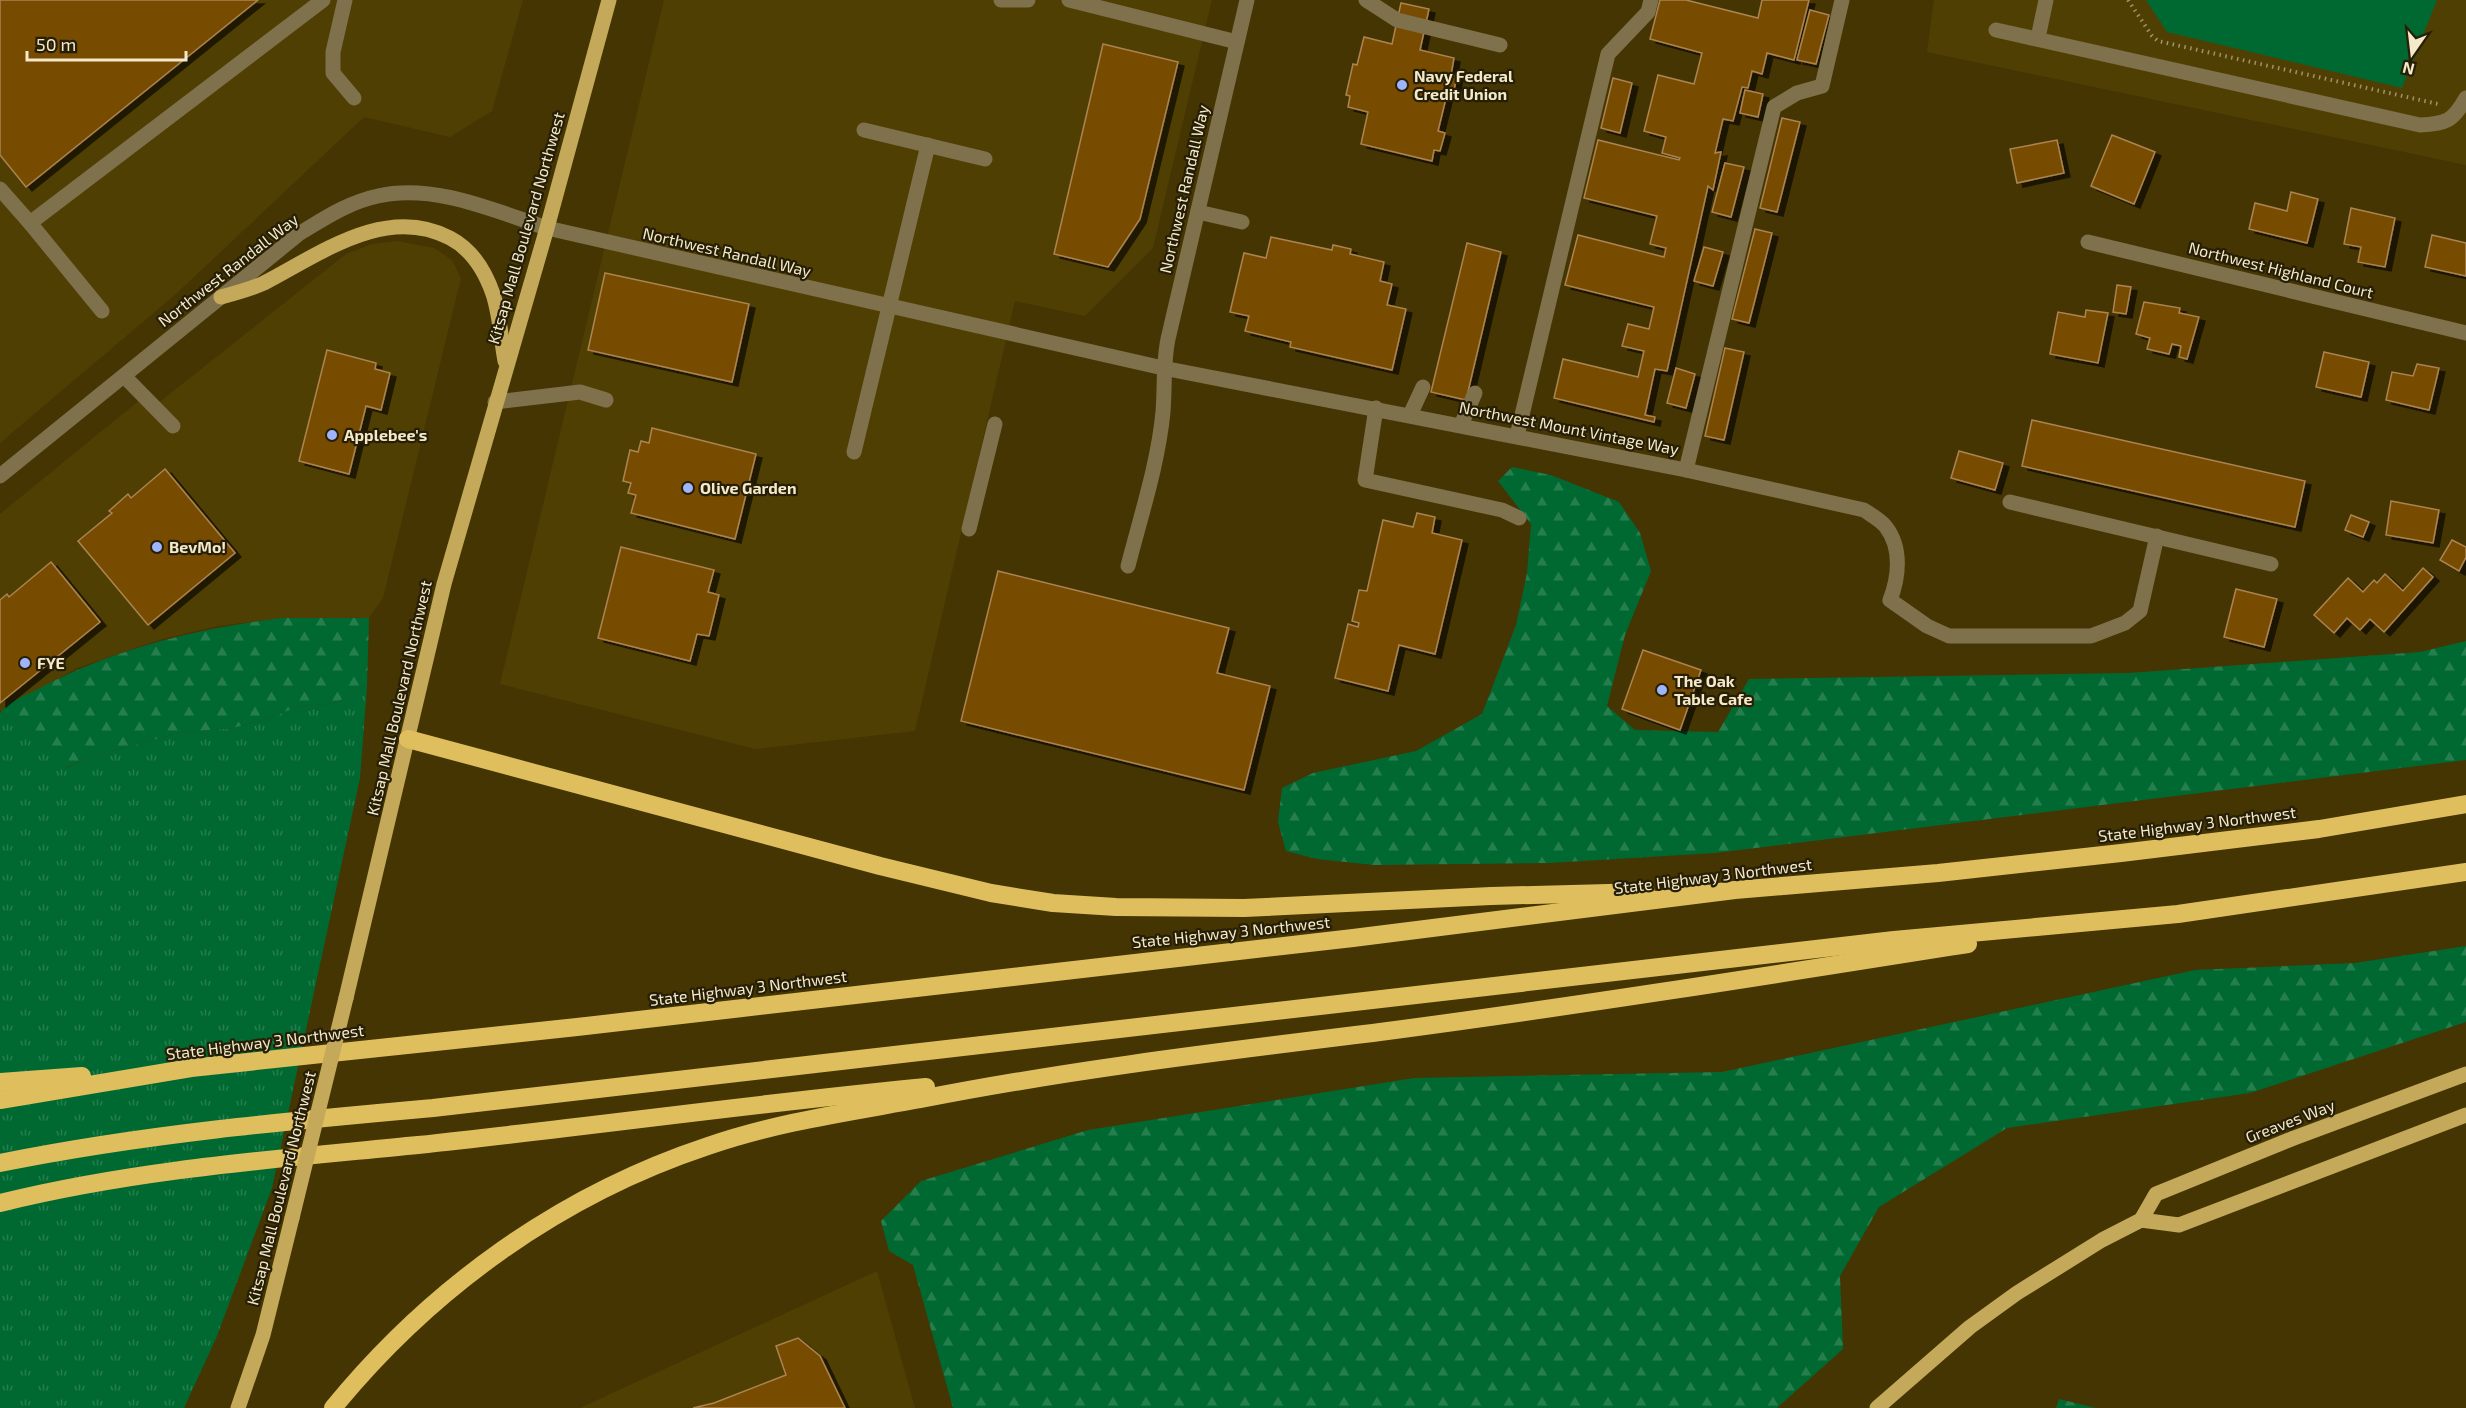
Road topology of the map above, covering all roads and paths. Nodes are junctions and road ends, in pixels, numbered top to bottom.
1 (323, 0) edge
2 (345, 0) edge
3 (609, 0) edge
4 (1001, 0) edge
5 (1028, 0) edge
6 (1069, 0) edge
7 (1247, 0) edge
8 (1366, 0) edge
9 (1651, 0) edge
10 (1842, 0) edge
11 (2046, 0) edge
12 (2128, 0) edge
13 (1996, 30) dead end
14 (2038, 38) junction
15 (1237, 42) junction
16 (1500, 45) dead end
17 (354, 98) dead end
18 (2466, 98) edge
19 (2449, 106) dead end
20 (864, 130) dead end
21 (928, 145) junction
22 (986, 159) dead end
23 (0, 189) edge
24 (1198, 212) junction
25 (1242, 222) dead end
26 (30, 223) junction
27 (547, 228) junction
28 (2088, 242) dead end
29 (221, 297) junction
30 (889, 307) junction
31 (102, 312) dead end
32 (2466, 333) edge
33 (506, 365) junction
34 (1163, 368) junction
35 (124, 376) junction
36 (1423, 387) dead end
37 (1476, 393) dead end
38 (606, 400) dead end
39 (495, 402) junction
40 (1376, 408) junction
41 (1410, 415) junction
42 (995, 424) dead end
43 (1461, 425) junction
44 (173, 426) dead end
45 (1517, 436) junction
46 (854, 452) dead end
47 (1686, 470) junction
48 (0, 476) edge
49 (2010, 502) dead end
50 (1519, 518) dead end
51 (969, 529) dead end
52 (2157, 536) junction
53 (2271, 564) dead end
54 (1128, 566) dead end
55 (408, 739) junction
56 (2466, 804) edge
57 (2466, 872) edge
58 (1735, 890) junction
59 (2098, 923) junction
60 (191, 1068) junction
61 (2466, 1074) edge
62 (1012, 1081) junction
63 (0, 1082) edge
64 (0, 1100) edge
65 (2466, 1115) edge
66 (0, 1163) edge
67 (0, 1203) edge
68 (2141, 1220) junction
69 (238, 1408) edge
70 (333, 1408) edge
71 (1877, 1408) edge

1 - 26 street
2 - 17 street
3 - 27 main road, Kitsap Mall Boulevard Northwest
4 - 5 street
6 - 15 street
7 - 15 street, Northwest Randall Way
8 - 16 street
9 - 45 street
10 - 47 street
11 - 14 street
12 - 19 path
13 - 14 street
14 - 18 street
15 - 24 street, Northwest Randall Way
20 - 21 street
21 - 22 street
21 - 30 street
23 - 26 street
24 - 25 street
24 - 34 street, Northwest Randall Way
26 - 31 street
27 - 29 street, Northwest Randall Way
27 - 30 street, Northwest Randall Way
27 - 33 main road, Kitsap Mall Boulevard Northwest
28 - 32 street, Northwest Highland Court
29 - 33 main road
29 - 35 street, Northwest Randall Way
30 - 34 street, Northwest Randall Way
30 - 46 street
33 - 39 main road, Kitsap Mall Boulevard Northwest
34 - 40 street, Northwest Mount Vintage Way
34 - 54 street
35 - 44 street
35 - 48 street, Northwest Randall Way
36 - 41 street
37 - 43 street
38 - 39 street
39 - 55 main road, Kitsap Mall Boulevard Northwest
40 - 41 street, Northwest Mount Vintage Way
40 - 50 street
41 - 43 street, Northwest Mount Vintage Way
42 - 51 street
43 - 45 street, Northwest Mount Vintage Way
45 - 47 street, Northwest Mount Vintage Way
47 - 52 street, Northwest Mount Vintage Way
49 - 52 street
52 - 53 street
55 - 58 highway
55 - 69 main road, Kitsap Mall Boulevard Northwest, bridge
56 - 58 highway, State Highway 3 Northwest
57 - 59 highway
58 - 60 highway, State Highway 3 Northwest
59 - 62 highway
59 - 66 highway
60 - 63 highway
60 - 64 highway, State Highway 3 Northwest
61 - 68 main road, Greaves Way
62 - 67 highway
62 - 70 highway
65 - 68 main road
68 - 71 main road

